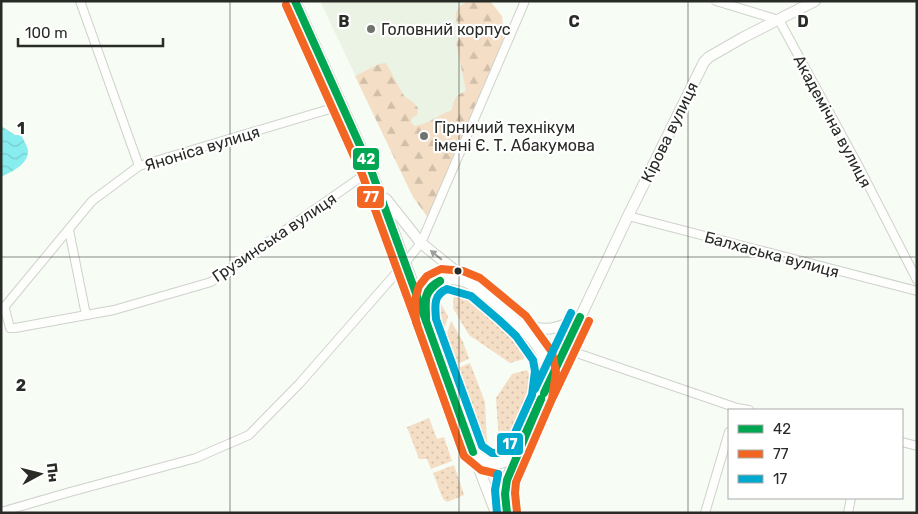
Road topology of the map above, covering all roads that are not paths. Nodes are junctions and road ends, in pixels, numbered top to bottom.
1 (80, 1) edge
2 (295, 1) edge
3 (525, 1) edge
4 (716, 1) edge
5 (815, 1) edge
6 (779, 20) junction
7 (343, 105) junction
8 (139, 166) junction
9 (372, 170) junction
10 (381, 192) junction
11 (628, 216) junction
12 (69, 230) junction
13 (421, 243) junction
14 (405, 263) junction
15 (917, 280) edge
16 (474, 286) junction
17 (917, 291) edge
18 (3, 310) edge
19 (114, 310) junction
20 (86, 315) junction
21 (580, 317) junction
22 (426, 321) junction
23 (518, 323) junction
24 (1, 328) edge
25 (12, 328) junction
26 (565, 349) junction
27 (542, 397) junction
28 (736, 409) edge
29 (728, 435) edge
30 (903, 442) edge
31 (917, 446) edge
32 (518, 450) junction
33 (473, 452) junction
34 (851, 499) edge
35 (1, 512) edge
36 (496, 513) edge
37 (507, 513) edge
38 (705, 513) edge
39 (848, 513) edge

1 - 8 street
2 - 7 main road
3 - 13 street
4 - 6 street
5 - 6 main road, Кірова вулиця
6 - 11 main road, Кірова вулиця
6 - 15 street, Академічна вулиця
7 - 8 street, Яноніса вулиця
7 - 9 main road
8 - 12 street, Яноніса вулиця
9 - 10 main road
9 - 19 street, Грузинська вулиця
10 - 13 main road
10 - 14 main road
11 - 17 street, Балхаська вулиця
11 - 21 main road, Кірова вулиця
12 - 18 street, Яноніса вулиця
12 - 20 street
13 - 14 street
16 -> 13 main road
14 - 22 main road
14 - 35 street
16 - 22 main road, Кірова вулиця
16 - 23 main road, Кірова вулиця
18 - 25 street
19 - 20 street, Грузинська вулиця
19 - 25 street, Грузинська вулиця
20 - 25 street, Грузинська вулиця
21 - 23 main road, Кірова вулиця
21 - 26 main road, Кірова вулиця
22 - 33 main road, Кірова вулиця
23 - 27 main road, Кірова вулиця
24 - 25 street, Грузинська вулиця
26 - 27 main road, Кірова вулиця
26 - 28 street
27 - 32 main road, Кірова вулиця
29 - 38 street
30 - 31 street
32 - 33 main road
32 - 37 main road, Кірова вулиця
33 - 36 main road, Кірова вулиця
34 - 39 street

